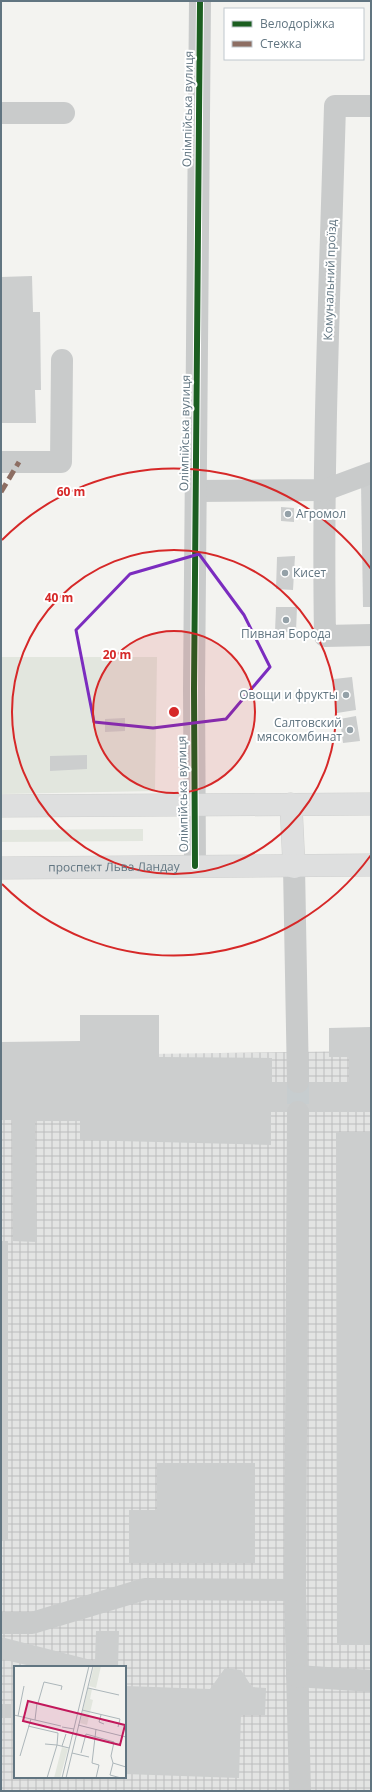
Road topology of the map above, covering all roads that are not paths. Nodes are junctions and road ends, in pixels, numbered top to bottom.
1 (200, 1) edge
2 (371, 106) edge
3 (64, 113) dead end
4 (1, 114) edge
5 (62, 360) dead end
6 (1, 462) edge
7 (371, 473) edge
8 (325, 490) junction
9 (196, 491) junction
10 (371, 635) edge
11 (194, 804) junction
12 (291, 804) junction
13 (371, 804) edge
14 (1, 806) edge
15 (371, 865) edge
16 (195, 866) junction
17 (294, 867) junction
18 (1, 868) edge
19 (298, 1082) tunnel mouth
20 (298, 1112) tunnel mouth
21 (295, 1590) junction
22 (1, 1623) edge
23 (297, 1676) junction
24 (371, 1681) edge
25 (300, 1791) edge

1 - 9 street, Олімпійська вулиця
2 - 8 street, Комунальний проїзд
3 - 4 street
5 - 6 street
7 - 8 street
8 - 9 street
8 - 10 street
9 - 11 street, Олімпійська вулиця
11 - 12 main road
11 - 14 main road
11 - 16 street, Олімпійська вулиця
12 - 13 main road
12 - 17 main road
15 - 17 main road, проспект Льва Ландау
16 - 17 main road, проспект Льва Ландау
16 - 18 main road, проспект Льва Ландау
17 - 19 street
20 - 21 street
21 - 22 street
21 - 23 street
23 - 24 street
23 - 25 street

